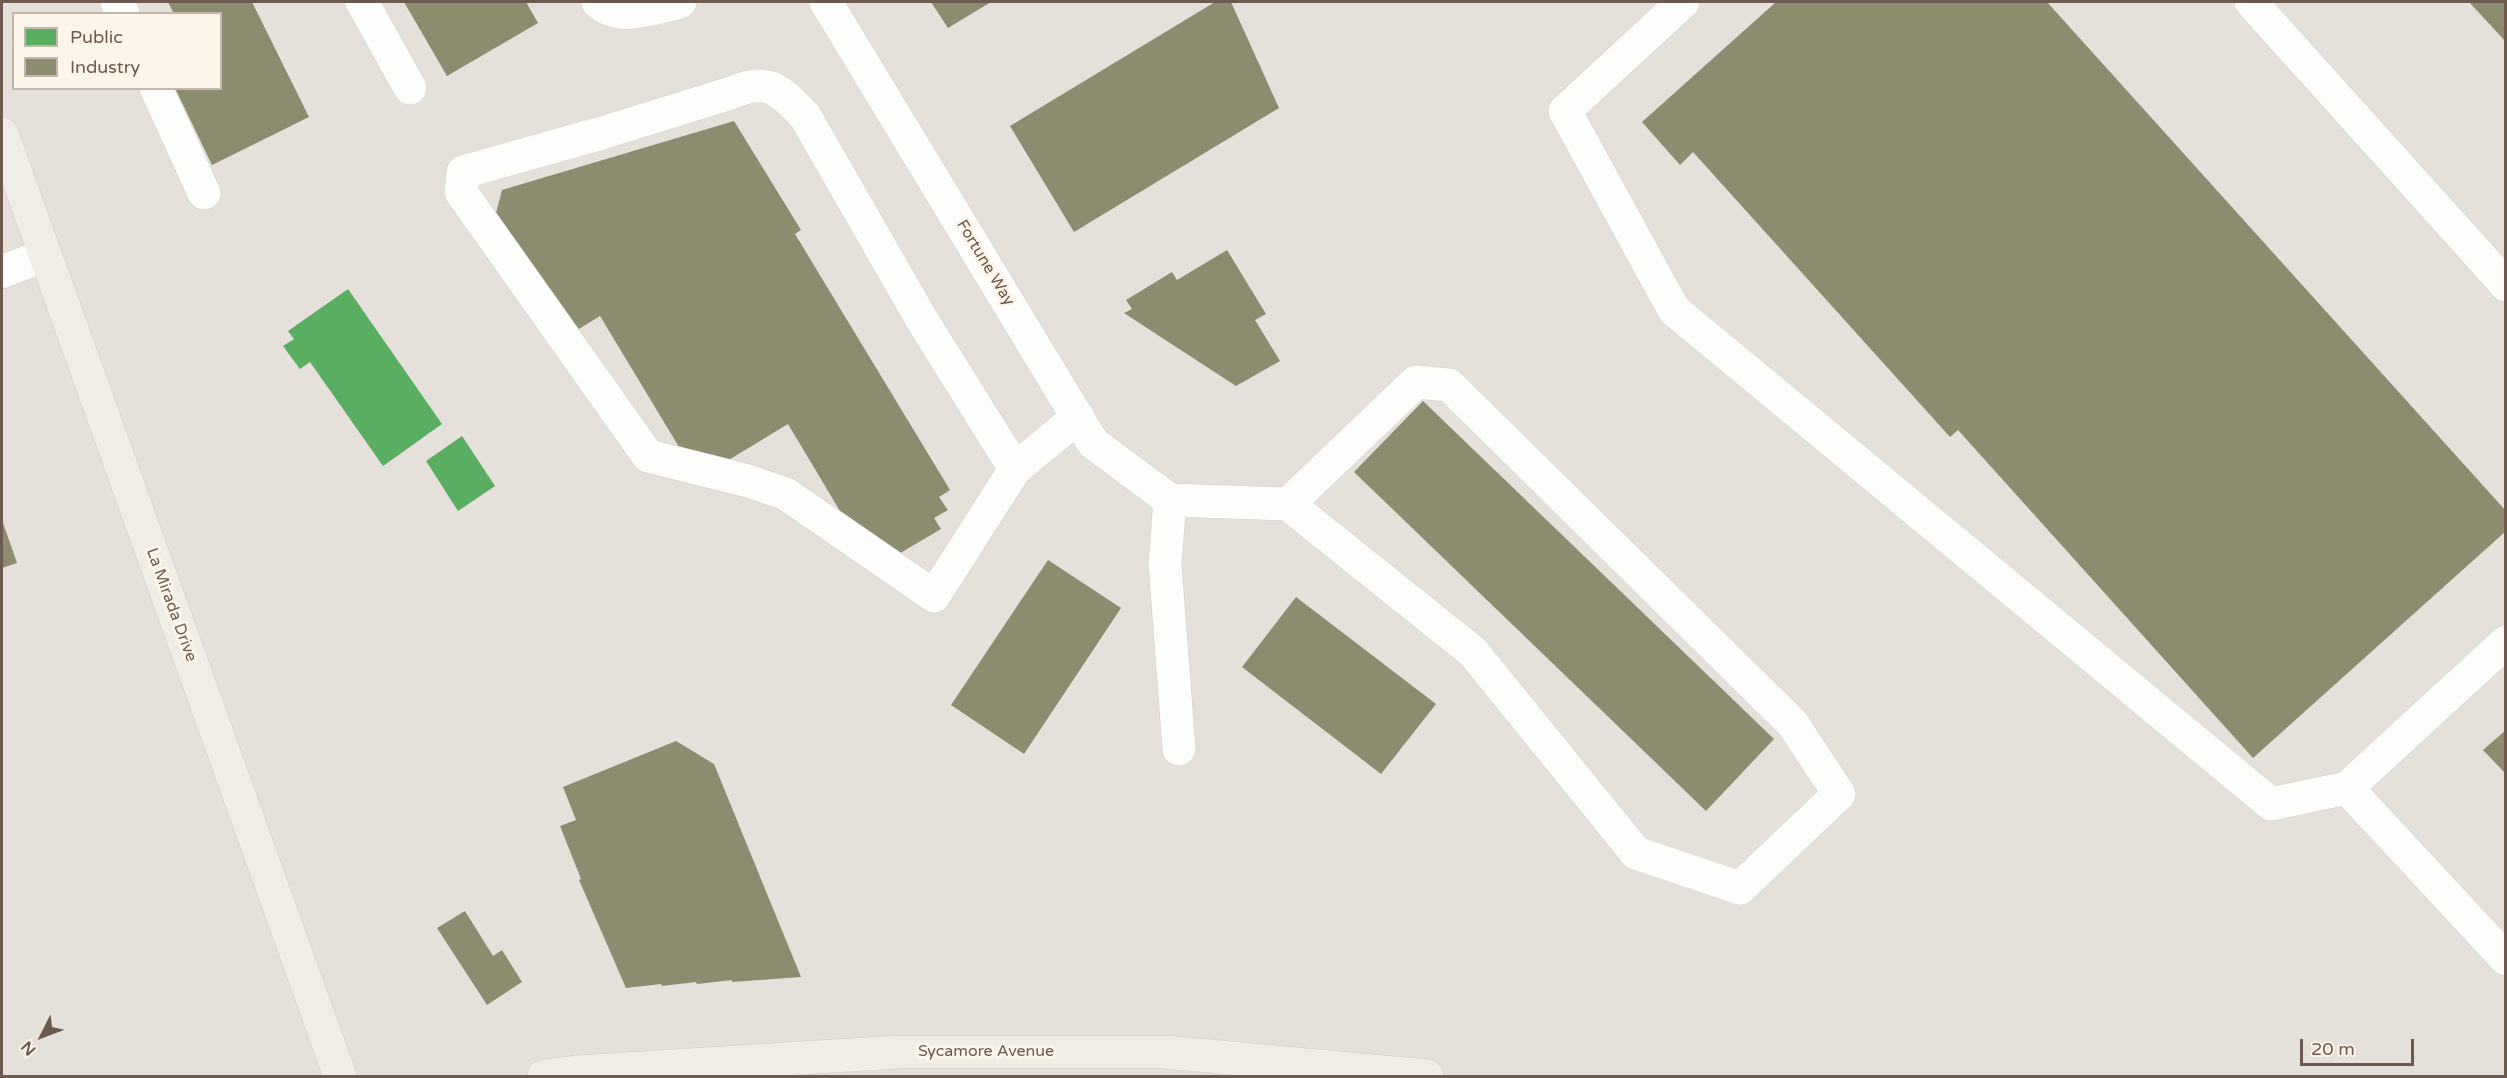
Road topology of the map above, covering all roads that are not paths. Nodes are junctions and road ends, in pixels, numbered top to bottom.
1 (362, 2) edge
2 (598, 2) edge
3 (680, 2) edge
4 (826, 2) edge
5 (1683, 2) edge
6 (2251, 2) edge
7 (410, 88) dead end
8 (157, 90) edge
9 (2, 134) edge
10 (204, 193) dead end
11 (45, 255) junction
12 (2, 272) edge
13 (2505, 285) edge
14 (1078, 417) junction
15 (1015, 469) junction
16 (1170, 500) junction
17 (1288, 504) junction
18 (2505, 642) edge
19 (1179, 750) dead end
20 (2347, 788) junction
21 (2505, 959) edge
22 (340, 1077) edge
23 (544, 1077) edge
24 (1427, 1077) edge

1 - 7 street
2 - 3 street
4 - 14 street, Fortune Way
5 - 20 street
6 - 13 street
8 - 10 street
9 - 11 main road, La Mirada Drive
11 - 12 street
11 - 22 main road, La Mirada Drive
14 - 15 street
14 - 16 street, Fortune Way
15 - 15 street
16 - 17 street
16 - 19 street
17 - 17 street
18 - 20 street
20 - 21 street
23 - 24 main road, Sycamore Avenue

